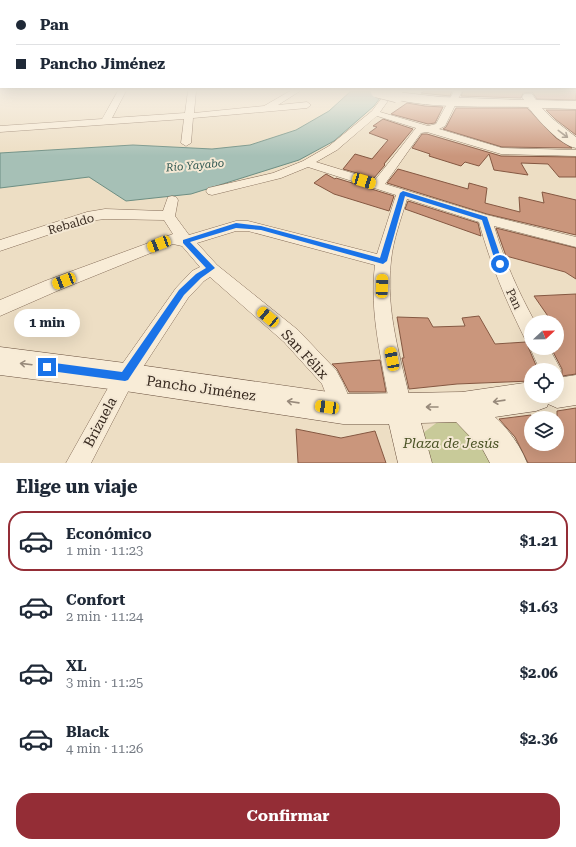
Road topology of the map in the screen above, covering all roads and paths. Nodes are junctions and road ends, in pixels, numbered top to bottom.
1 (110, 113) edge
2 (189, 113) edge
3 (225, 113) edge
4 (375, 113) joint
5 (447, 113) edge
6 (540, 113) edge
7 (188, 116) junction
8 (106, 121) junction
9 (427, 128) junction
10 (0, 129) edge
11 (186, 143) dead end
12 (576, 144) edge
13 (576, 153) edge
14 (307, 163) junction
15 (378, 185) junction
16 (212, 191) dead end
17 (403, 193) junction
18 (172, 200) dead end
19 (168, 216) junction
20 (485, 219) junction
21 (186, 241) junction
22 (576, 242) edge
23 (0, 246) edge
24 (383, 261) junction
25 (211, 268) junction
26 (0, 308) edge
27 (524, 319) edge
28 (0, 361) edge
29 (125, 376) junction
30 (524, 394) edge
31 (401, 407) junction
32 (462, 407) junction
33 (343, 409) junction
34 (78, 463) edge
35 (415, 463) edge
36 (510, 463) edge

1 - 8 street
2 - 7 street
3 - 7 street
4 - 9 street
4 - 14 street
5 - 9 street
6 -> 12 main road
7 - 8 street
7 - 11 street
8 - 10 street
9 - 13 street
9 - 15 street
14 - 15 street
14 - 16 street
15 - 17 street
17 - 20 street
17 - 24 street
18 - 19 street
19 - 21 street, San Félix
19 - 23 street, Rebaldo
20 - 22 street
20 - 27 street, Pan
21 - 24 street
21 - 25 street, San Félix
21 - 26 street
24 - 31 street
25 - 29 street, Brizuela
25 - 33 street, San Félix
29 -> 28 main road, Pancho Jiménez
33 -> 29 main road, Pancho Jiménez
29 - 34 street, Brizuela
30 -> 32 main road, Pancho Jiménez
32 -> 31 main road, Pancho Jiménez
31 - 33 main road, Pancho Jiménez
31 - 35 main road
32 - 36 main road

